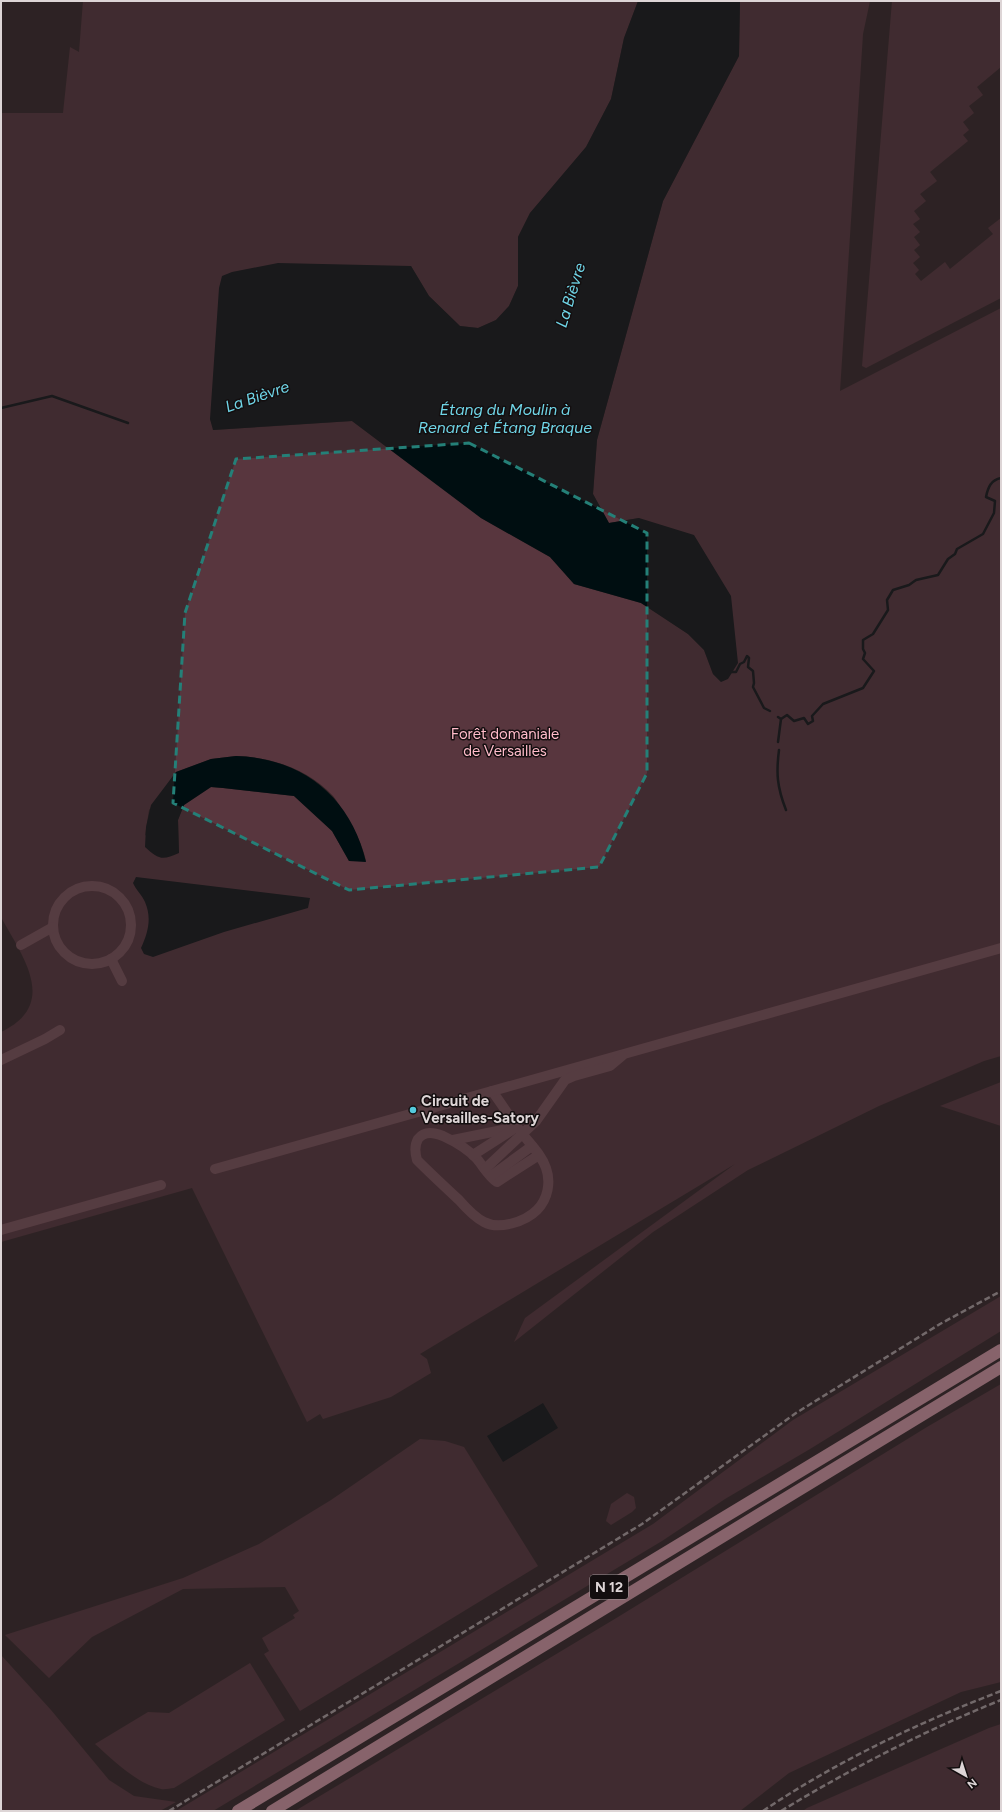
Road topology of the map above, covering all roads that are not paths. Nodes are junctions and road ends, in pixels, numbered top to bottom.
1 (53, 927) junction
2 (21, 945) dead end
3 (1001, 948) edge
4 (111, 959) junction
5 (122, 981) dead end
6 (60, 1030) dead end
7 (625, 1054) junction
8 (1, 1060) edge
9 (492, 1091) junction
10 (520, 1131) junction
11 (453, 1140) junction
12 (532, 1146) junction
13 (539, 1154) junction
14 (473, 1155) junction
15 (215, 1170) dead end
16 (488, 1172) junction
17 (161, 1185) dead end
18 (1, 1230) edge
19 (1001, 1350) edge
20 (1001, 1367) edge
21 (238, 1811) edge
22 (272, 1811) edge

1 - 2 street
1 - 4 street
1 - 4 street
3 - 7 street
4 - 5 street
6 - 8 street
7 - 9 street
7 - 10 street
9 - 10 street
9 - 15 street
10 - 11 street
10 - 12 street
10 - 14 street
10 - 16 street
11 - 13 street
11 - 14 street
12 - 13 street
12 - 16 street
13 - 16 street
14 - 16 street
17 - 18 street
19 - 21 highway, N 12
20 - 22 highway, N 12

